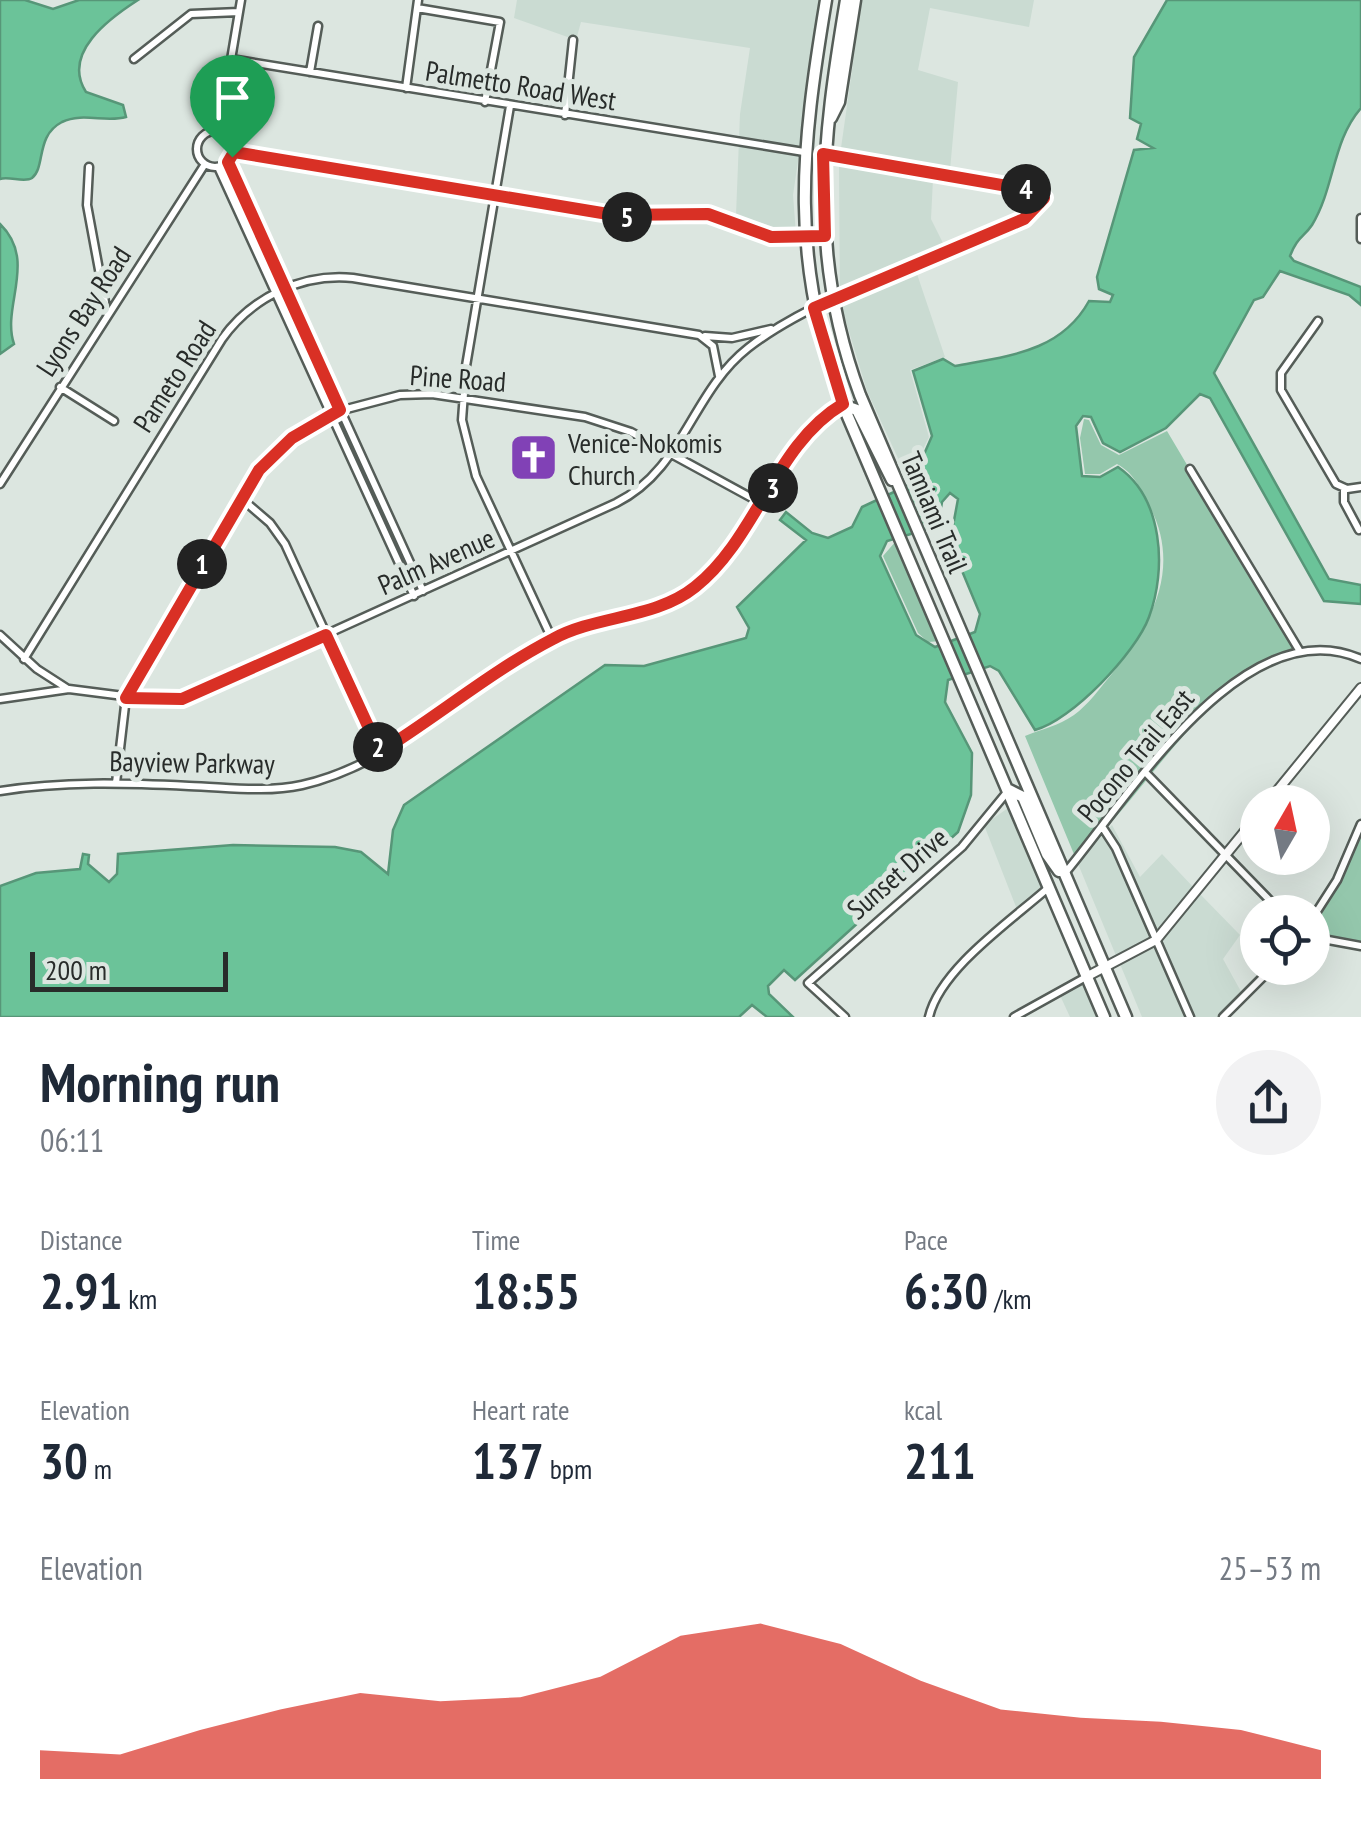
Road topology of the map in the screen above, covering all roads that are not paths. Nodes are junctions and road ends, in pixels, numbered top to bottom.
1 (241, 0) edge
2 (826, 0) edge
3 (846, 0) edge
4 (855, 0) edge
5 (417, 4) edge
6 (239, 12) junction
7 (318, 26) dead end
8 (573, 40) dead end
9 (134, 59) dead end
10 (231, 60) junction
11 (310, 72) junction
12 (406, 88) junction
13 (486, 102) junction
14 (510, 106) junction
15 (565, 114) junction
16 (826, 128) junction
17 (218, 131) junction
18 (234, 152) junction
19 (804, 152) junction
20 (823, 154) junction
21 (228, 162) junction
22 (205, 164) junction
23 (88, 167) dead end
24 (218, 167) junction
25 (495, 195) junction
26 (1361, 218) edge
27 (825, 236) junction
28 (804, 238) junction
29 (1361, 240) edge
30 (285, 289) junction
31 (276, 293) junction
32 (478, 299) junction
33 (832, 300) junction
34 (814, 308) junction
35 (107, 314) junction
36 (1318, 321) dead end
37 (777, 328) junction
38 (700, 335) junction
39 (718, 377) junction
40 (60, 387) junction
41 (462, 396) junction
42 (843, 404) junction
43 (340, 410) junction
44 (331, 415) junction
45 (114, 421) dead end
46 (674, 453) junction
47 (1190, 468) dead end
48 (0, 484) edge
49 (1361, 487) edge
50 (899, 488) junction
51 (1344, 489) junction
52 (241, 498) junction
53 (763, 504) junction
54 (1359, 530) edge
55 (511, 552) junction
56 (423, 591) junction
57 (414, 596) junction
58 (0, 635) edge
59 (326, 635) junction
60 (552, 639) junction
61 (1299, 650) junction
62 (24, 659) junction
63 (1361, 659) edge
64 (1361, 688) edge
65 (69, 690) junction
66 (126, 698) junction
67 (0, 699) edge
68 (380, 752) junction
69 (1147, 774) junction
70 (116, 783) junction
71 (1282, 785) edge
72 (1008, 790) junction
73 (0, 791) edge
74 (1361, 824) edge
75 (1103, 828) junction
76 (1240, 838) edge
77 (1226, 855) junction
78 (1064, 874) junction
79 (1049, 887) junction
80 (1265, 895) edge
81 (1327, 895) edge
82 (1156, 940) junction
83 (1330, 940) edge
84 (1361, 946) edge
85 (1104, 968) junction
86 (1086, 977) junction
87 (1255, 985) edge
88 (845, 1017) edge
89 (929, 1017) edge
90 (1014, 1017) edge
91 (1104, 1017) edge
92 (1126, 1017) edge
93 (1190, 1017) edge
94 (1223, 1017) edge

1 - 6 street, Lyons Bay Road
2 - 19 main road, Tamiami Trail
3 - 16 main road, Tamiami Trail
4 - 16 main road
5 - 12 street
5 - 13 street
6 - 9 street
6 - 10 street, Lyons Bay Road
7 - 11 street
8 - 15 street
10 - 11 street, Palmetto Road West
10 - 17 street, Lyons Bay Road
11 - 12 street, Palmetto Road West
12 - 13 street, Palmetto Road West
13 - 14 street, Palmetto Road West
14 - 15 street, Palmetto Road West
14 - 25 street
15 - 19 street, Palmetto Road West
16 - 20 main road, Tamiami Trail
17 - 18 street
17 - 22 street, Lyons Bay Road
18 - 21 street
18 - 25 street
19 - 28 main road, Tamiami Trail
20 - 27 main road, Tamiami Trail
20 - 33 street, Palm Avenue
21 - 24 street
21 - 30 street
22 - 24 street
22 - 35 street, Lyons Bay Road
23 - 35 street
24 - 31 street
25 - 28 street
25 - 32 street
26 - 29 street
27 - 28 street
27 - 33 main road, Tamiami Trail
28 - 34 main road, Tamiami Trail
30 - 31 street, Pameto Road
30 - 32 street, Pameto Road
30 - 43 street
31 - 44 street
31 - 62 street, Pameto Road
32 - 38 street, Pameto Road
32 - 41 street
33 - 34 street, Palm Avenue
33 - 50 main road, Tamiami Trail
34 - 37 street, Palm Avenue
34 - 42 main road, Tamiami Trail
35 - 40 street, Lyons Bay Road
36 - 51 street
37 - 38 street, Pameto Road
37 - 39 street, Palm Avenue
38 - 39 street
39 - 46 street, Palm Avenue
40 - 45 street
40 - 48 street, Lyons Bay Road
41 - 43 street, Pine Road
41 - 46 street, Pine Road
41 - 55 street
42 - 50 main road
42 - 53 street, Bayview Parkway
42 - 72 main road, Tamiami Trail
43 - 44 street, Pine Road
43 - 56 street
44 - 52 street, Pine Road
44 - 57 street
46 - 53 street, Pine Road
46 - 55 street, Palm Avenue
47 - 61 street
49 - 51 street
50 - 78 main road, Tamiami Trail
51 - 54 street
52 - 59 street
52 - 66 street, Pine Road
53 - 60 street, Bayview Parkway
55 - 56 street, Palm Avenue
55 - 60 street
56 - 57 street, Palm Avenue
57 - 59 street, Palm Avenue
58 - 62 street
59 - 66 street, Palm Avenue
59 - 68 street
60 - 68 street, Bayview Parkway
61 - 63 street
61 - 69 street, Pocono Trail East
62 - 65 street
64 - 71 street
65 - 66 street, Palm Avenue
65 - 67 street, Palm Avenue
66 - 70 street, Pine Road
68 - 70 street, Bayview Parkway
69 - 75 street, Pocono Trail East
69 - 77 street
70 - 73 street, Bayview Parkway
72 - 78 main road
72 - 79 main road, Tamiami Trail
72 - 88 street, Sunset Drive
74 - 81 street
75 - 78 street, Pocono Trail East
75 - 82 street
76 - 77 street
77 - 80 street
77 - 82 street
78 - 85 main road, Tamiami Trail
79 - 86 main road, Tamiami Trail
79 - 89 street
82 - 85 street
82 - 93 street
83 - 84 street
85 - 86 street
85 - 92 main road, Tamiami Trail
86 - 90 street
86 - 91 main road, Tamiami Trail
87 - 94 street

